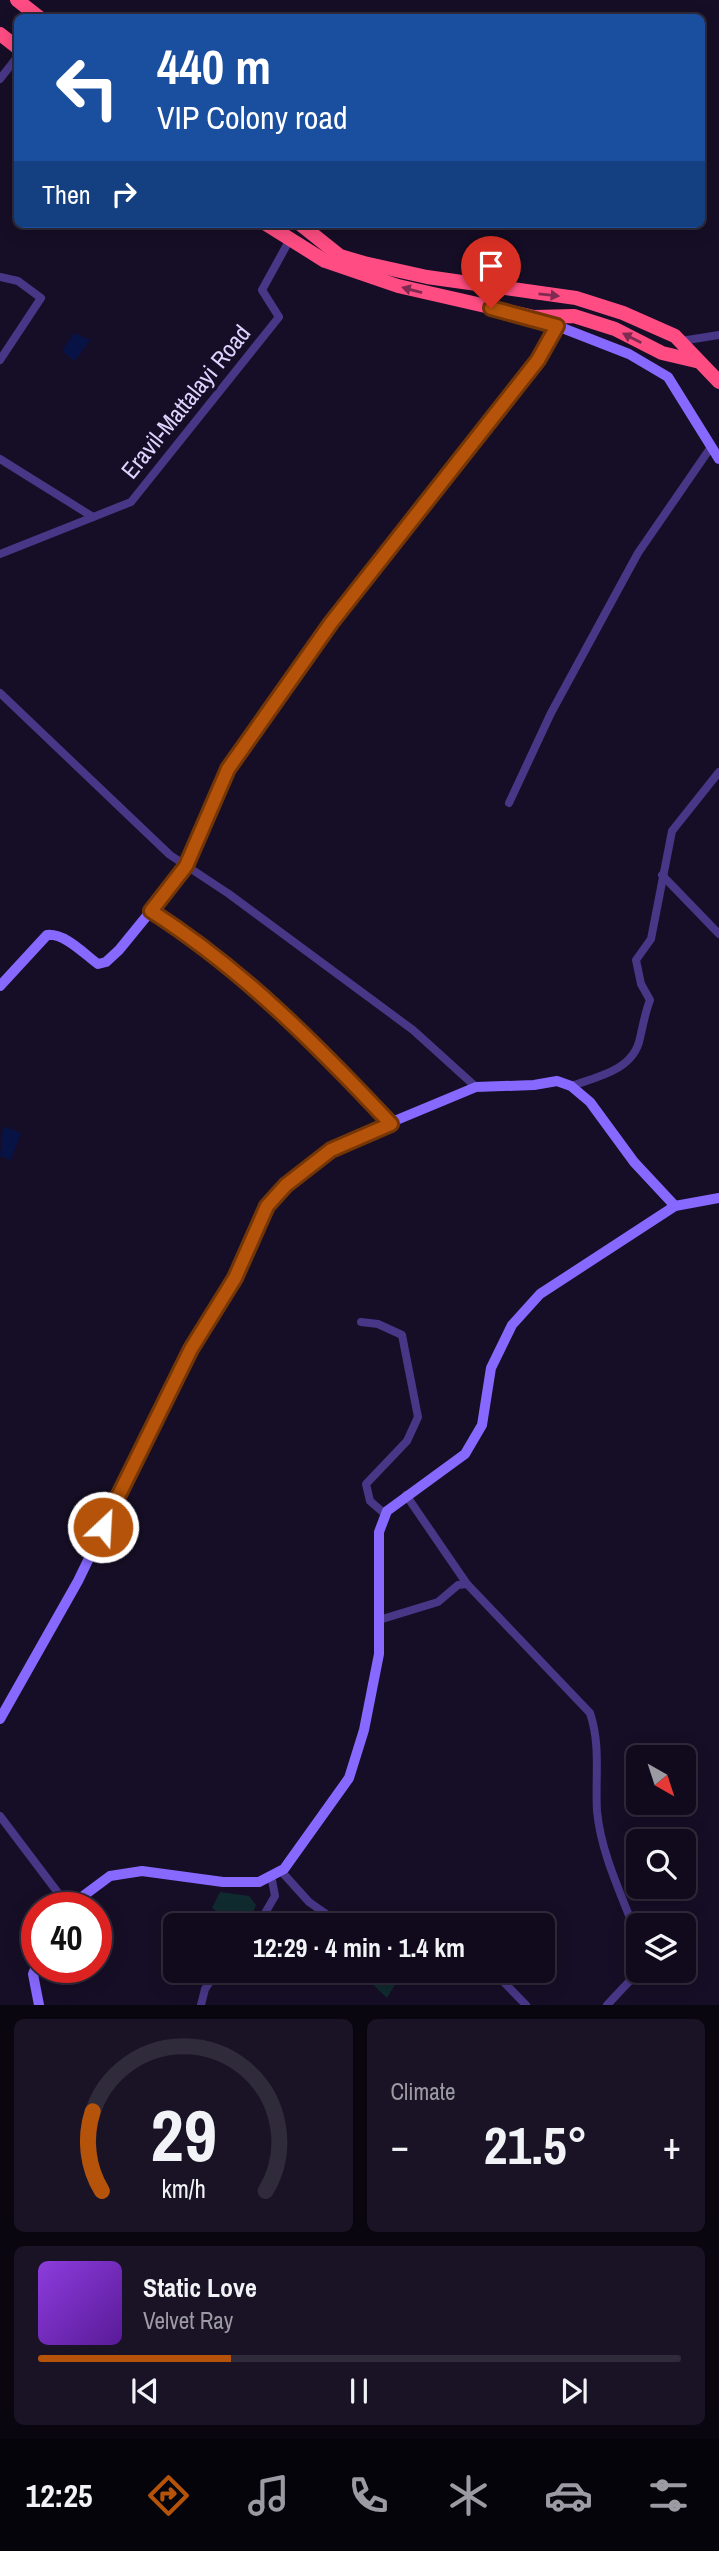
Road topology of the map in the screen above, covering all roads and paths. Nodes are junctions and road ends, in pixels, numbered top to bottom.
1 (17, 0) edge
2 (35, 14) edge
3 (0, 34) edge
4 (14, 45) edge
5 (14, 61) edge
6 (0, 79) edge
7 (271, 228) edge
8 (304, 228) edge
9 (289, 241) junction
10 (0, 277) edge
11 (534, 317) junction
12 (557, 326) junction
13 (719, 335) edge
14 (680, 341) junction
15 (0, 360) edge
16 (696, 361) junction
17 (719, 382) edge
18 (711, 447) junction
19 (0, 459) edge
20 (719, 459) edge
21 (93, 517) junction
22 (0, 554) edge
23 (0, 693) edge
24 (719, 772) edge
25 (509, 803) dead end
26 (186, 866) junction
27 (663, 875) junction
28 (151, 911) junction
29 (719, 934) edge
30 (0, 986) edge
31 (571, 1086) junction
32 (476, 1087) junction
33 (391, 1124) junction
34 (719, 1198) edge
35 (675, 1206) junction
36 (361, 1322) dead end
37 (406, 1495) junction
38 (386, 1514) junction
39 (467, 1584) junction
40 (379, 1620) junction
41 (0, 1719) edge
42 (0, 1816) edge
43 (276, 1873) junction
44 (57, 1892) edge
45 (89, 1892) edge
46 (265, 1913) edge
47 (325, 1913) edge
48 (629, 1913) edge
49 (35, 1983) edge
50 (209, 1983) edge
51 (505, 1983) edge
52 (628, 1983) edge
53 (39, 2005) edge
54 (201, 2005) edge
55 (526, 2005) edge
56 (607, 2005) edge

1 - 2 highway
3 - 4 highway
5 - 6 street
7 - 9 highway
8 -> 14 highway
11 -> 9 highway
9 - 21 street, Eravil-Mattalayi Road
10 - 15 street
11 - 12 street
16 -> 11 highway
12 - 18 street
12 - 26 street
13 - 14 street
14 - 16 highway
16 - 17 highway
18 - 20 street
18 - 25 street
19 - 21 street
21 - 22 street, Eravil-Mattalayi Road
23 - 26 street
24 - 27 street
26 - 28 street
26 - 32 street
27 - 29 street
27 - 31 street
28 - 30 street
28 - 33 street
31 - 32 street
31 - 35 street
32 - 33 street
33 - 41 street
34 - 35 street
35 - 37 street
36 - 38 street
37 - 38 street
37 - 39 street
38 - 40 street
39 - 40 street
39 - 48 street
40 - 43 street
42 - 44 street
43 - 45 street
43 - 46 street
43 - 47 street
49 - 53 street
50 - 54 street
51 - 55 street
52 - 56 street

